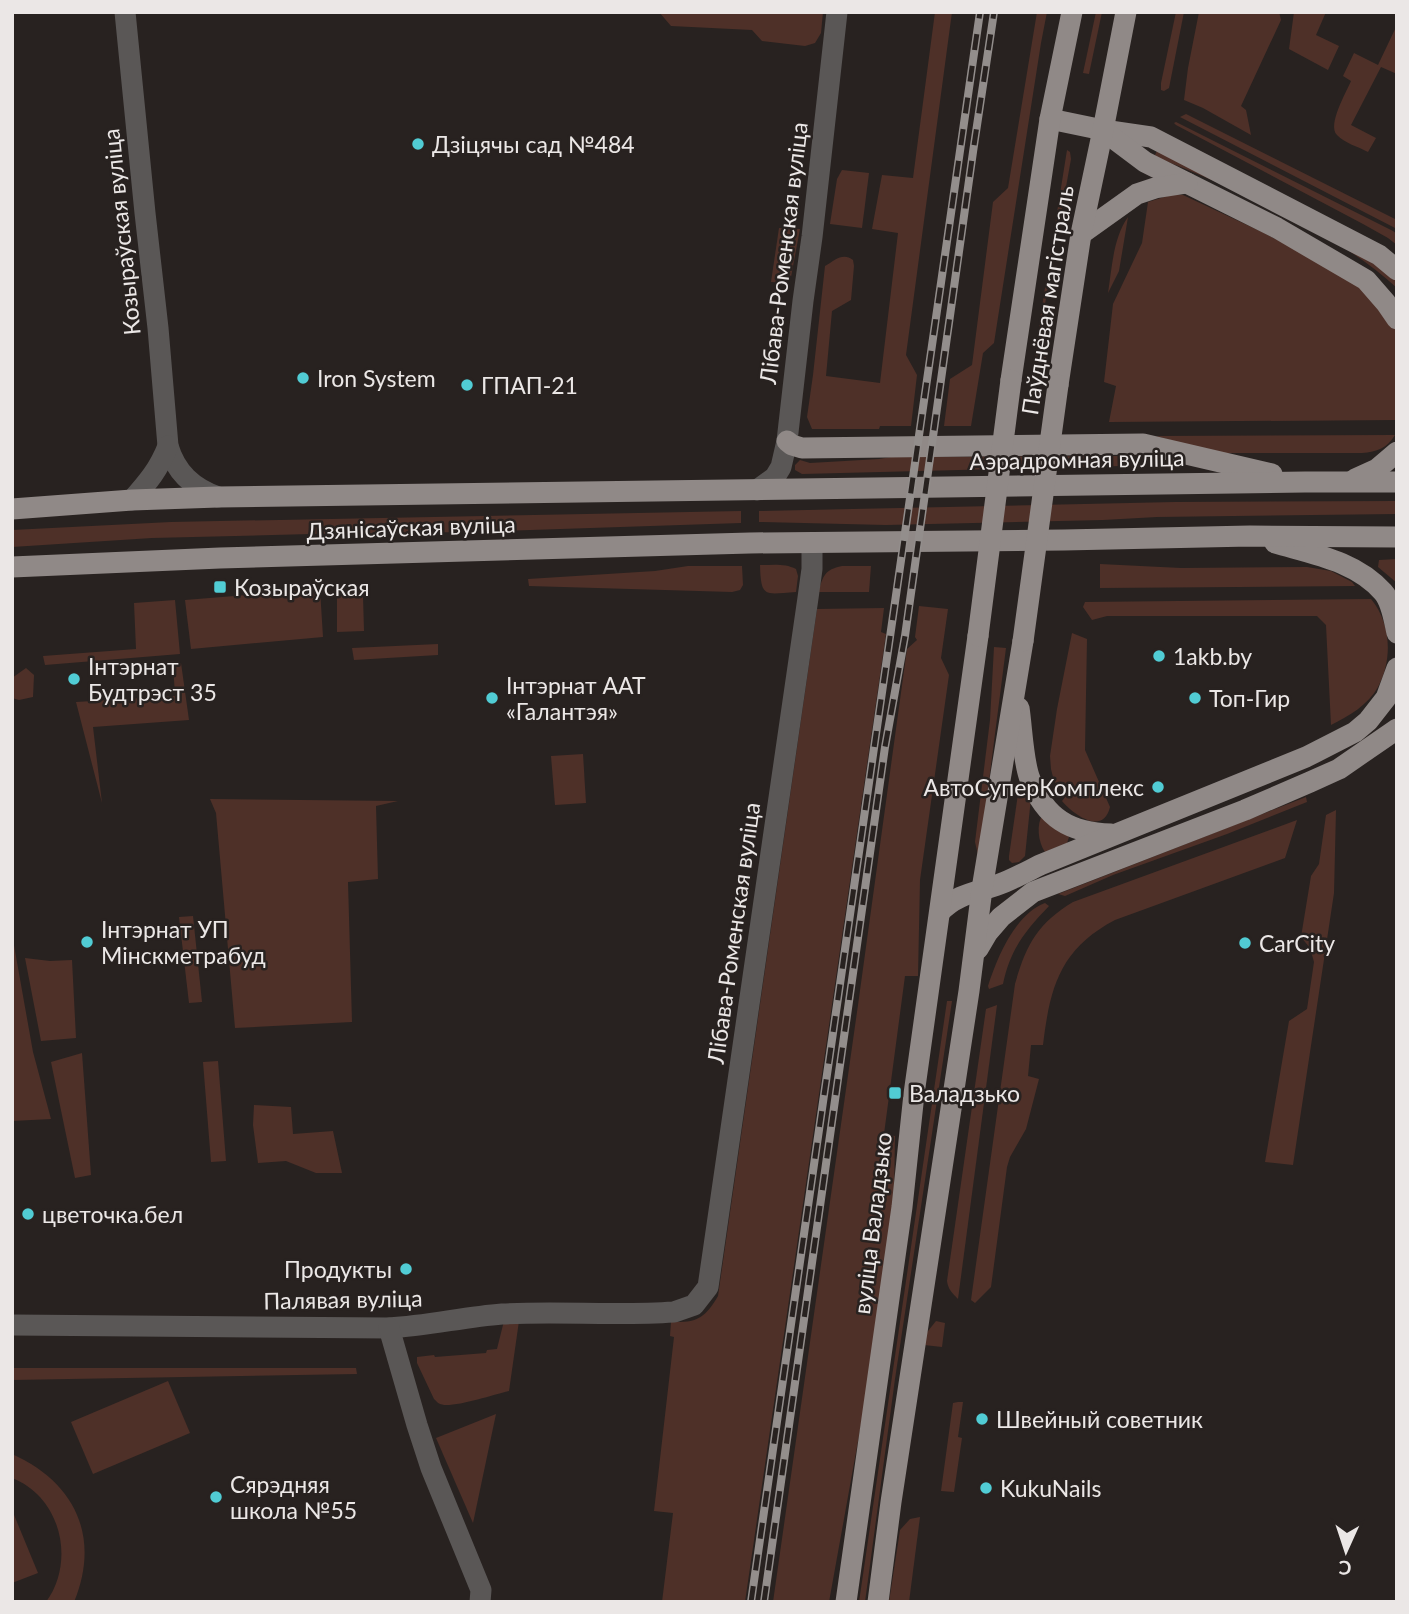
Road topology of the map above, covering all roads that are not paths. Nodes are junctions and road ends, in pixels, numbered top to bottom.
1 (125, 12) edge
2 (837, 12) edge
3 (1072, 12) edge
4 (1126, 12) edge
5 (1050, 119) junction
6 (1103, 130) junction
7 (1187, 183) junction
8 (1081, 234) junction
9 (1397, 270) edge
10 (1397, 319) edge
11 (787, 441) junction
12 (168, 446) junction
13 (1397, 452) edge
14 (1305, 482) junction
15 (1397, 482) edge
16 (1343, 483) junction
17 (757, 489) junction
18 (218, 497) junction
19 (132, 500) junction
20 (12, 509) edge
21 (1250, 536) junction
22 (1397, 537) edge
23 (812, 543) junction
24 (12, 567) edge
25 (1397, 633) edge
26 (1397, 668) edge
27 (1016, 685) junction
28 (1397, 729) edge
29 (1117, 834) junction
30 (948, 850) junction
31 (982, 889) junction
32 (1033, 892) junction
33 (940, 912) junction
34 (973, 957) junction
35 (674, 1312) joint
36 (12, 1325) edge
37 (389, 1328) junction
38 (480, 1602) edge
39 (846, 1602) edge
40 (878, 1602) edge

1 - 12 street, Козыраўская вуліца
2 - 11 street, Лібава-Роменская вуліца
3 - 5 main road, Паўднёвая магістраль
4 - 6 main road, Паўднёвая магістраль
5 - 6 main road
5 - 30 main road, Паўднёвая магістраль, bridge
6 - 7 main road
6 - 8 main road, Паўднёвая магістраль
6 - 9 main road
7 - 8 main road
7 - 10 main road
8 - 27 main road, Паўднёвая магістраль, bridge
11 - 14 main road
11 - 17 street, Лібава-Роменская вуліца
12 - 18 street, Козыраўская вуліца
12 - 19 street
13 - 16 main road
14 - 16 main road, Аэрадромная вуліца
14 - 17 main road, Аэрадромная вуліца
15 - 16 main road, Аэрадромная вуліца
17 - 18 main road, Дзянісаўская вуліца
18 - 19 main road, Дзянісаўская вуліца
19 - 20 main road, Дзянісаўская вуліца
21 - 22 main road
21 - 23 main road
21 - 25 main road
23 - 24 main road, Дзянісаўская вуліца
23 - 35 street, Лібава-Роменская вуліца
26 - 29 main road
27 - 29 main road
27 - 31 main road, Паўднёвая магістраль
28 - 32 main road
29 - 31 main road
30 - 31 main road
30 - 33 main road, вуліца Валадзько
31 - 32 main road
31 - 33 main road
31 - 34 main road
32 - 34 main road
33 - 39 main road, вуліца Валадзько
34 - 40 main road
35 - 37 street, Палявая вуліца
36 - 37 street, Палявая вуліца
37 - 38 street

